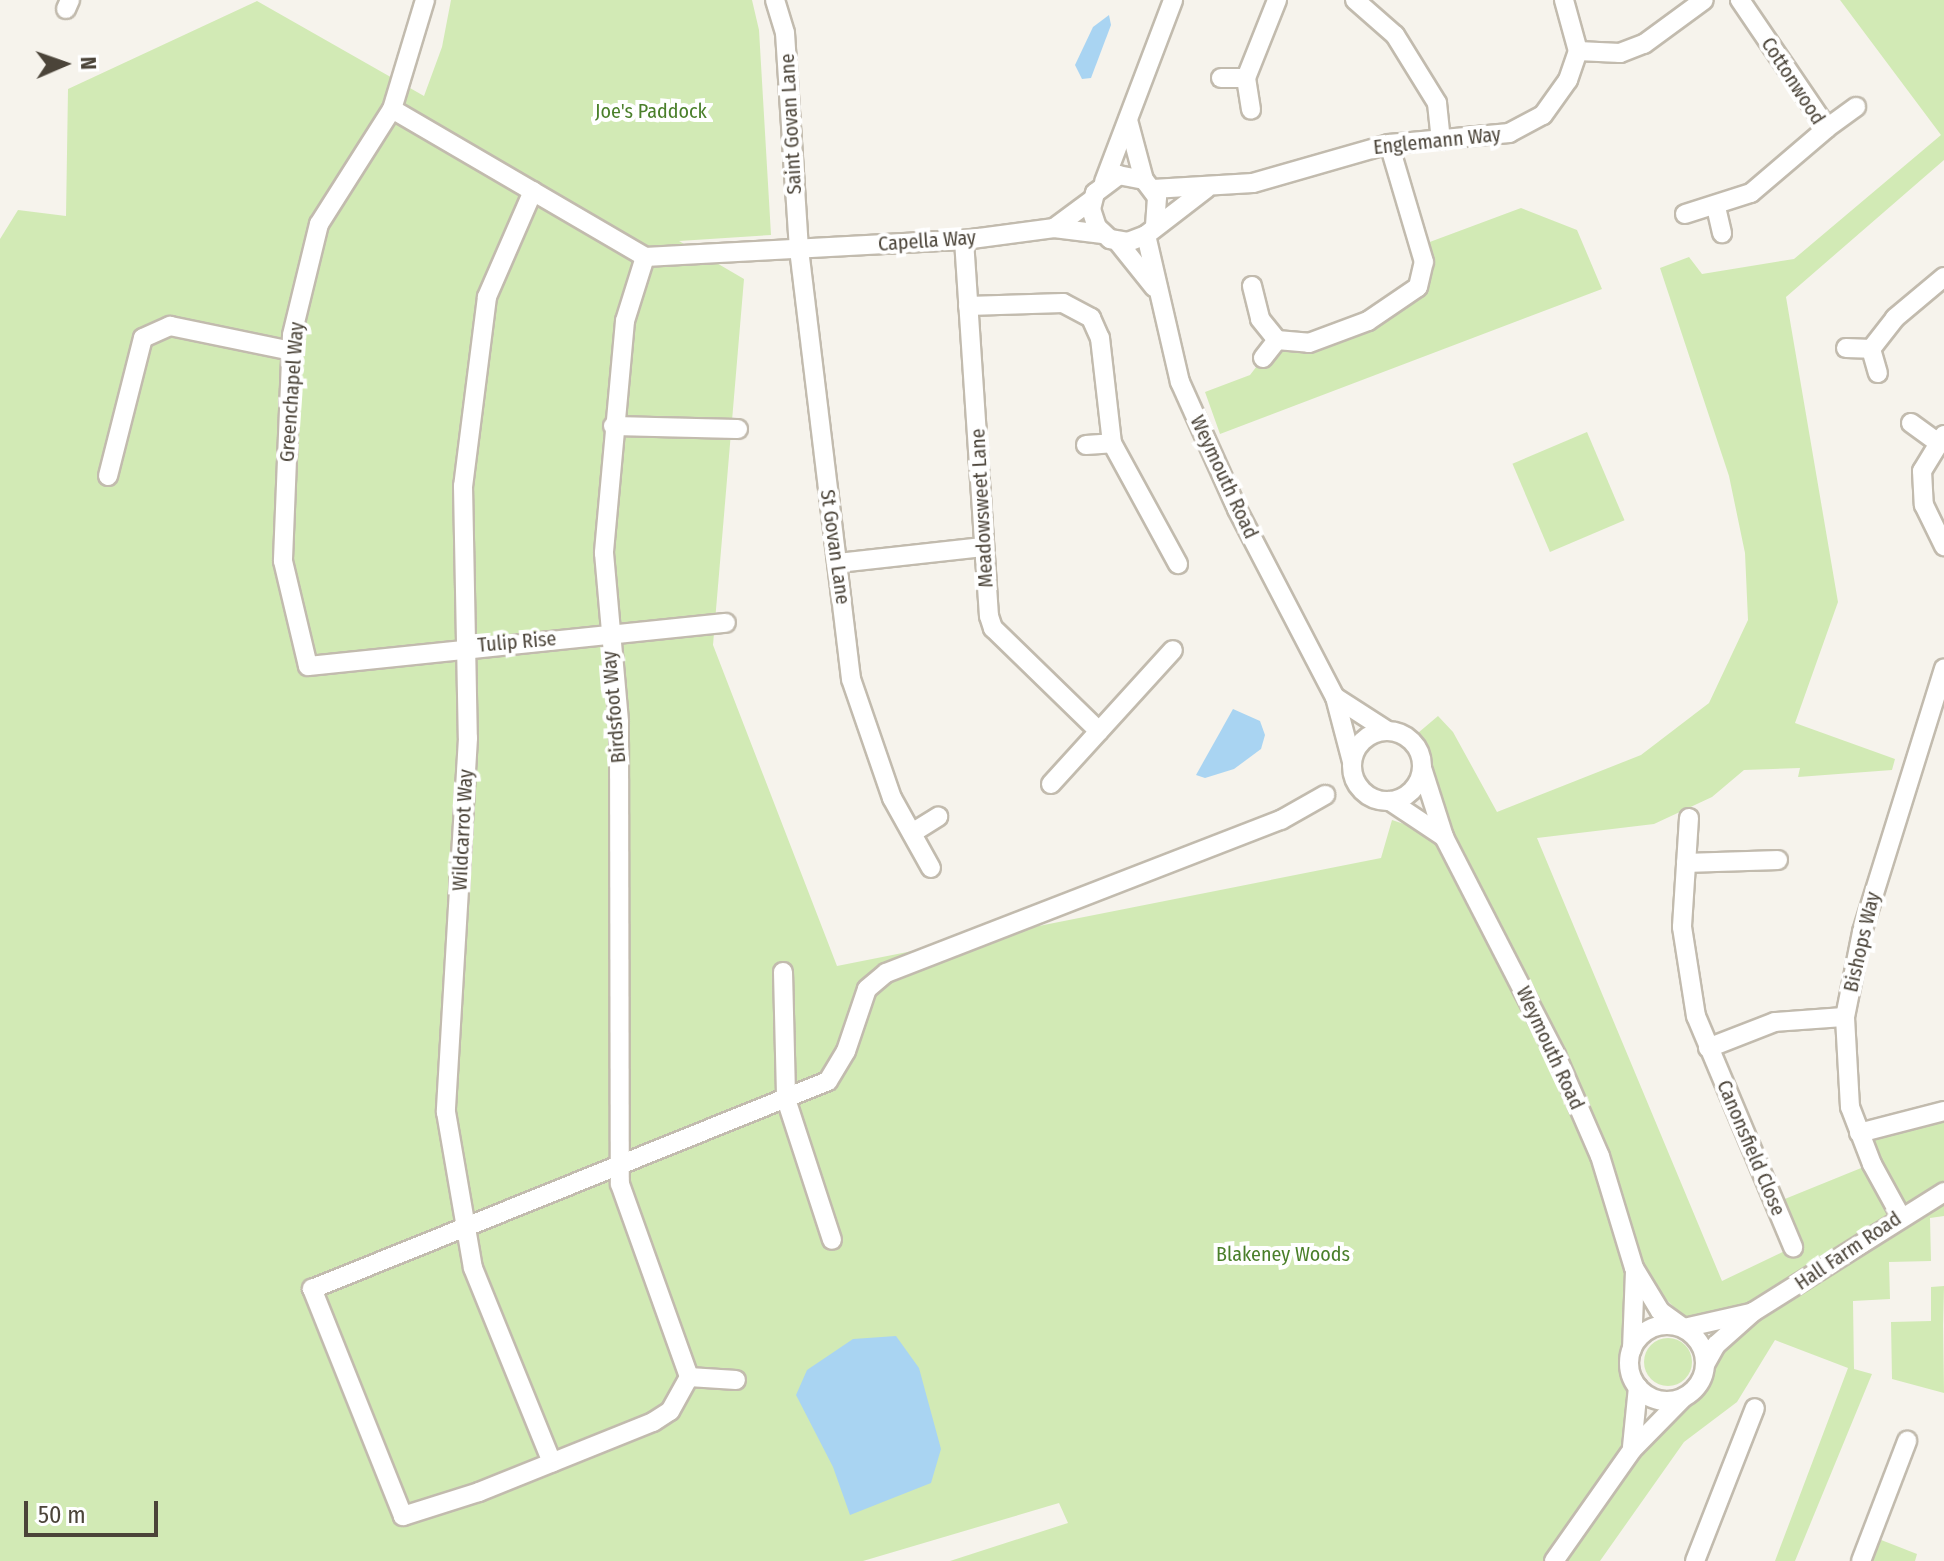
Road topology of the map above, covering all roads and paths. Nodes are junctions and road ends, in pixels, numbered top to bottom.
1 (425, 0) edge
2 (775, 0) edge
3 (1173, 0) edge
4 (1277, 0) edge
5 (1355, 0) edge
6 (1564, 0) edge
7 (1704, 0) edge
8 (1740, 0) edge
9 (1578, 51) junction
10 (1221, 78) dead end
11 (1246, 78) junction
12 (1856, 107) dead end
13 (392, 109) junction
14 (1251, 110) dead end
15 (1128, 120) junction
16 (1827, 128) junction
17 (1441, 140) junction
18 (1389, 144) junction
19 (1104, 182) junction
20 (1148, 184) junction
21 (1206, 189) junction
22 (533, 191) junction
23 (1092, 200) junction
24 (1716, 207) junction
25 (1685, 214) dead end
26 (1054, 228) junction
27 (1150, 230) junction
28 (1722, 233) dead end
29 (1110, 238) junction
30 (964, 240) junction
31 (799, 249) junction
32 (645, 257) junction
33 (1944, 277) edge
34 (1252, 286) dead end
35 (1158, 292) junction
36 (968, 306) junction
37 (1277, 340) junction
38 (1846, 348) dead end
39 (1871, 349) junction
40 (292, 351) junction
41 (1263, 358) dead end
42 (1878, 373) dead end
43 (1911, 423) dead end
44 (613, 426) junction
45 (738, 429) dead end
46 (1942, 439) edge
47 (1112, 443) junction
48 (1086, 445) dead end
49 (108, 476) dead end
50 (1944, 546) edge
51 (983, 547) junction
52 (838, 563) junction
53 (1178, 564) dead end
54 (726, 623) dead end
55 (607, 635) junction
56 (465, 647) junction
57 (1173, 650) dead end
58 (308, 666) joint
59 (1944, 668) edge
60 (1335, 697) junction
61 (1386, 730) junction
62 (1099, 731) junction
63 (1352, 762) junction
64 (1423, 771) junction
65 (1051, 784) dead end
66 (1325, 795) dead end
67 (1390, 801) junction
68 (938, 817) dead end
69 (1689, 818) dead end
70 (912, 833) junction
71 (1444, 837) junction
72 (1778, 860) dead end
73 (1686, 863) junction
74 (931, 868) dead end
75 (783, 972) dead end
76 (1845, 1017) junction
77 (1708, 1048) junction
78 (786, 1099) junction
79 (1944, 1111) edge
80 (1859, 1133) junction
81 (624, 1161) junction
82 (1944, 1192) edge
83 (1900, 1215) junction
84 (466, 1225) junction
85 (832, 1240) dead end
86 (1793, 1247) dead end
87 (1634, 1268) junction
88 (1753, 1312) junction
89 (1683, 1328) junction
90 (1632, 1350) junction
91 (1706, 1363) junction
92 (689, 1377) junction
93 (736, 1380) dead end
94 (1638, 1387) junction
95 (1686, 1397) junction
96 (1755, 1408) dead end
97 (1907, 1441) dead end
98 (1632, 1450) junction
99 (552, 1463) junction
100 (1554, 1561) edge
101 (1695, 1561) edge
102 (1861, 1561) edge

1 - 13 street, Greenchapel Way
2 - 31 street, Saint Govan Lane
3 - 15 street
4 - 11 street
5 - 17 street
6 - 9 street
7 - 9 street
8 - 16 street, Cottonwood
9 - 17 street, Englemann Way
10 - 11 street
11 - 14 street
12 - 16 street
13 - 22 street
13 - 40 street, Greenchapel Way
15 - 19 street
15 - 20 street
16 - 24 street, Cottonwood
17 - 18 street, Englemann Way
18 - 21 street, Englemann Way
18 - 37 street
19 - 20 street
19 - 23 street
20 - 21 street, Englemann Way
20 - 27 street
21 - 27 street, Englemann Way
22 - 32 street
22 - 56 street, Wildcarrot Way
23 - 26 street, Capella Way
23 - 29 street
24 - 25 street, Cottonwood
24 - 28 street
26 - 29 street, Capella Way
26 - 30 street, Capella Way
27 - 29 street
27 - 35 street, Weymouth Road
29 - 35 street, Weymouth Road
30 - 31 street, Capella Way
30 - 36 street, Meadowsweet Lane
31 - 32 street, Capella Way
31 - 52 street, St Govan Lane
32 - 44 street, Birdsfoot Way
33 - 39 street
34 - 37 street
35 - 60 street, Weymouth Road
36 - 47 street
36 - 51 street, Meadowsweet Lane
37 - 41 street
38 - 39 street
39 - 42 street
40 - 49 street
40 - 58 street, Greenchapel Way
43 - 46 street
44 - 45 street
44 - 55 street, Birdsfoot Way
46 - 50 street
47 - 48 street
47 - 53 street
51 - 52 street
51 - 62 street, Meadowsweet Lane
52 - 70 street, St Govan Lane
54 - 55 street, Tulip Rise
55 - 56 street, Tulip Rise
55 - 81 street, Birdsfoot Way
56 - 58 street, Tulip Rise
56 - 84 street, Wildcarrot Way
57 - 62 street
59 - 76 street, Bishops Way
60 - 61 street, Weymouth Road
60 - 63 street, Weymouth Road
61 - 63 street
61 - 64 street
62 - 65 street
63 - 67 street
64 - 67 street
64 - 71 street, Weymouth Road
66 - 78 street
67 - 71 street, Weymouth Road
68 - 70 street
69 - 73 street, Canonsfield Close
70 - 74 street, St Govan Lane
71 - 87 street, Weymouth Road
72 - 73 street
73 - 77 street, Canonsfield Close
75 - 78 street
76 - 77 street
76 - 80 street, Bishops Way
77 - 86 street, Canonsfield Close
78 - 81 street
78 - 85 street
79 - 80 street
80 - 83 street, Bishops Way
81 - 84 street
81 - 92 street, Birdsfoot Way
82 - 83 street, Hall Farm Road
83 - 88 street, Hall Farm Road
84 - 99 street, Wildcarrot Way
84 - 99 street
87 - 89 street, Weymouth Road
87 - 90 street, Weymouth Road
88 - 89 street, Hall Farm Road
88 - 91 street, Hall Farm Road
89 - 90 street
89 - 91 street
90 - 94 street
91 - 95 street
92 - 93 street
92 - 99 street
94 - 95 street
94 - 98 street
95 - 98 street
96 - 101 street
97 - 102 street
98 - 100 street

